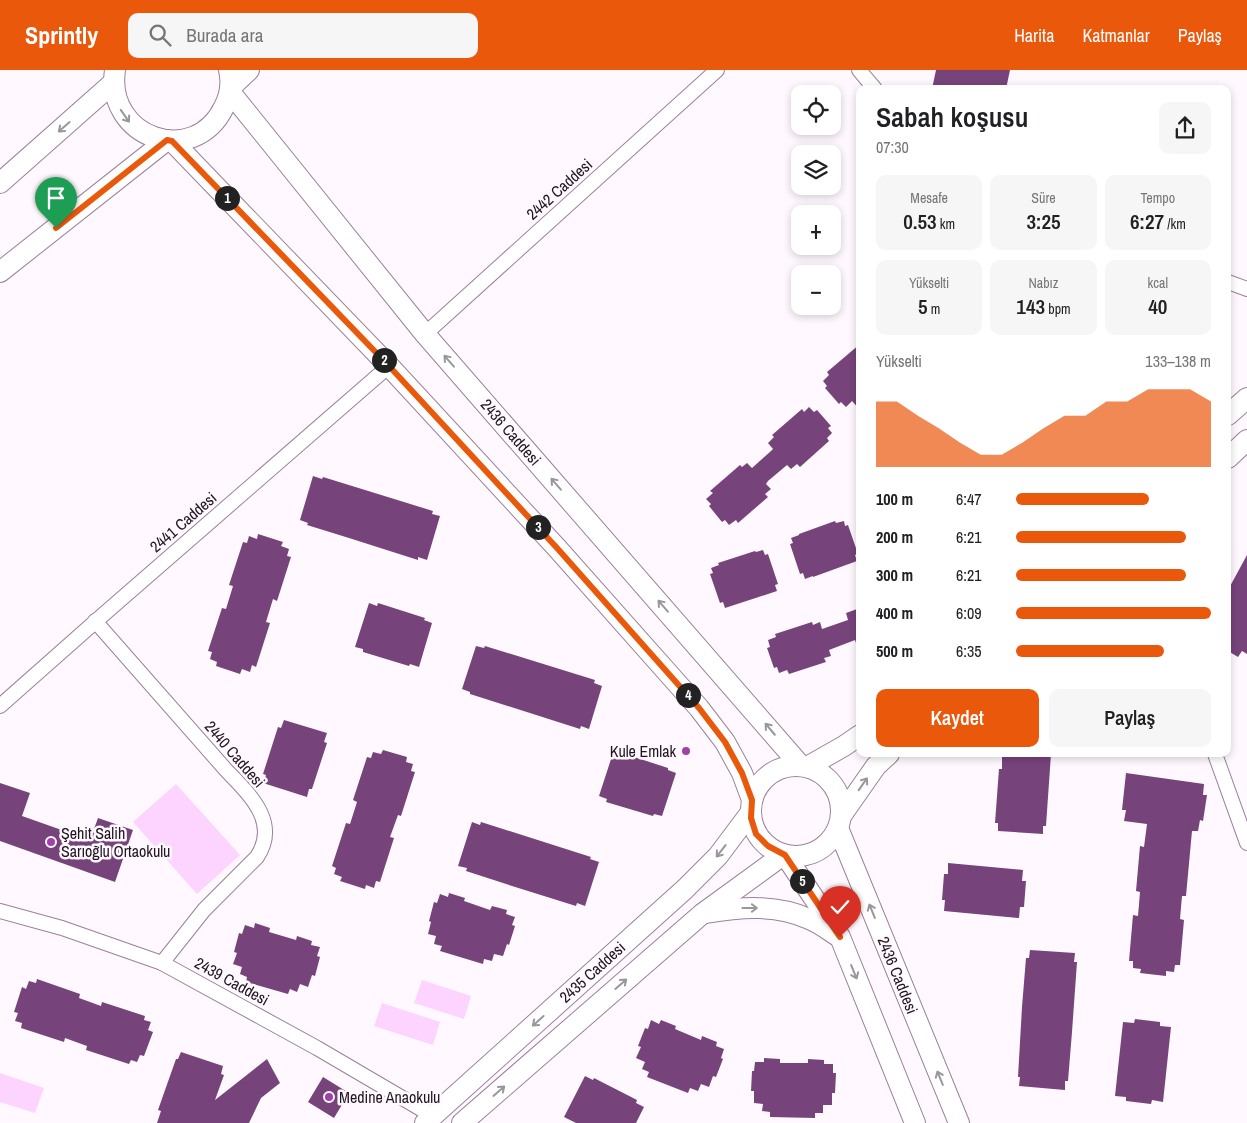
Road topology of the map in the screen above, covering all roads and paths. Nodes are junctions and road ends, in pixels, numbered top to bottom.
1 (248, 70) edge
2 (717, 70) edge
3 (859, 70) edge
4 (112, 76) edge
5 (230, 83) edge
6 (872, 85) edge
7 (170, 140) junction
8 (0, 183) edge
9 (0, 272) edge
10 (1231, 283) edge
11 (1247, 289) edge
12 (425, 334) junction
13 (389, 366) junction
14 (1247, 398) edge
15 (1231, 411) edge
16 (1247, 440) edge
17 (1231, 455) edge
18 (95, 621) junction
19 (0, 706) edge
20 (856, 738) edge
21 (886, 757) edge
22 (1216, 757) edge
23 (804, 766) junction
24 (751, 806) junction
25 (839, 822) junction
26 (1247, 842) edge
27 (784, 855) junction
28 (0, 910) edge
29 (702, 914) junction
30 (840, 937) junction
31 (162, 963) junction
32 (429, 1119) edge
33 (462, 1123) edge
34 (915, 1123) edge
35 (959, 1123) edge

1 - 5 street
2 - 12 street, 2442 Caddesi
3 - 6 street
4 -> 7 street
4 -> 8 street
5 - 7 street
5 - 12 street, 2436 Caddesi
7 - 9 street
7 - 13 street
10 - 11 street
23 -> 12 street, 2436 Caddesi
13 - 18 street, 2441 Caddesi
13 - 24 street
14 - 15 street
16 - 17 street
18 - 19 street, 2441 Caddesi
18 - 31 street, 2440 Caddesi
20 - 23 street, 2435 Caddesi
25 -> 21 street
22 - 26 street
23 - 24 street, 2435 Caddesi
23 - 25 street
24 - 27 street
24 -> 32 street, 2435 Caddesi
25 - 27 street
35 -> 25 street, 2436 Caddesi
27 - 29 street, 2435 Caddesi
27 - 30 street
28 - 31 street, 2439 Caddesi
29 -> 30 street
33 -> 29 street, 2435 Caddesi
30 -> 34 street
31 - 32 street, 2439 Caddesi

